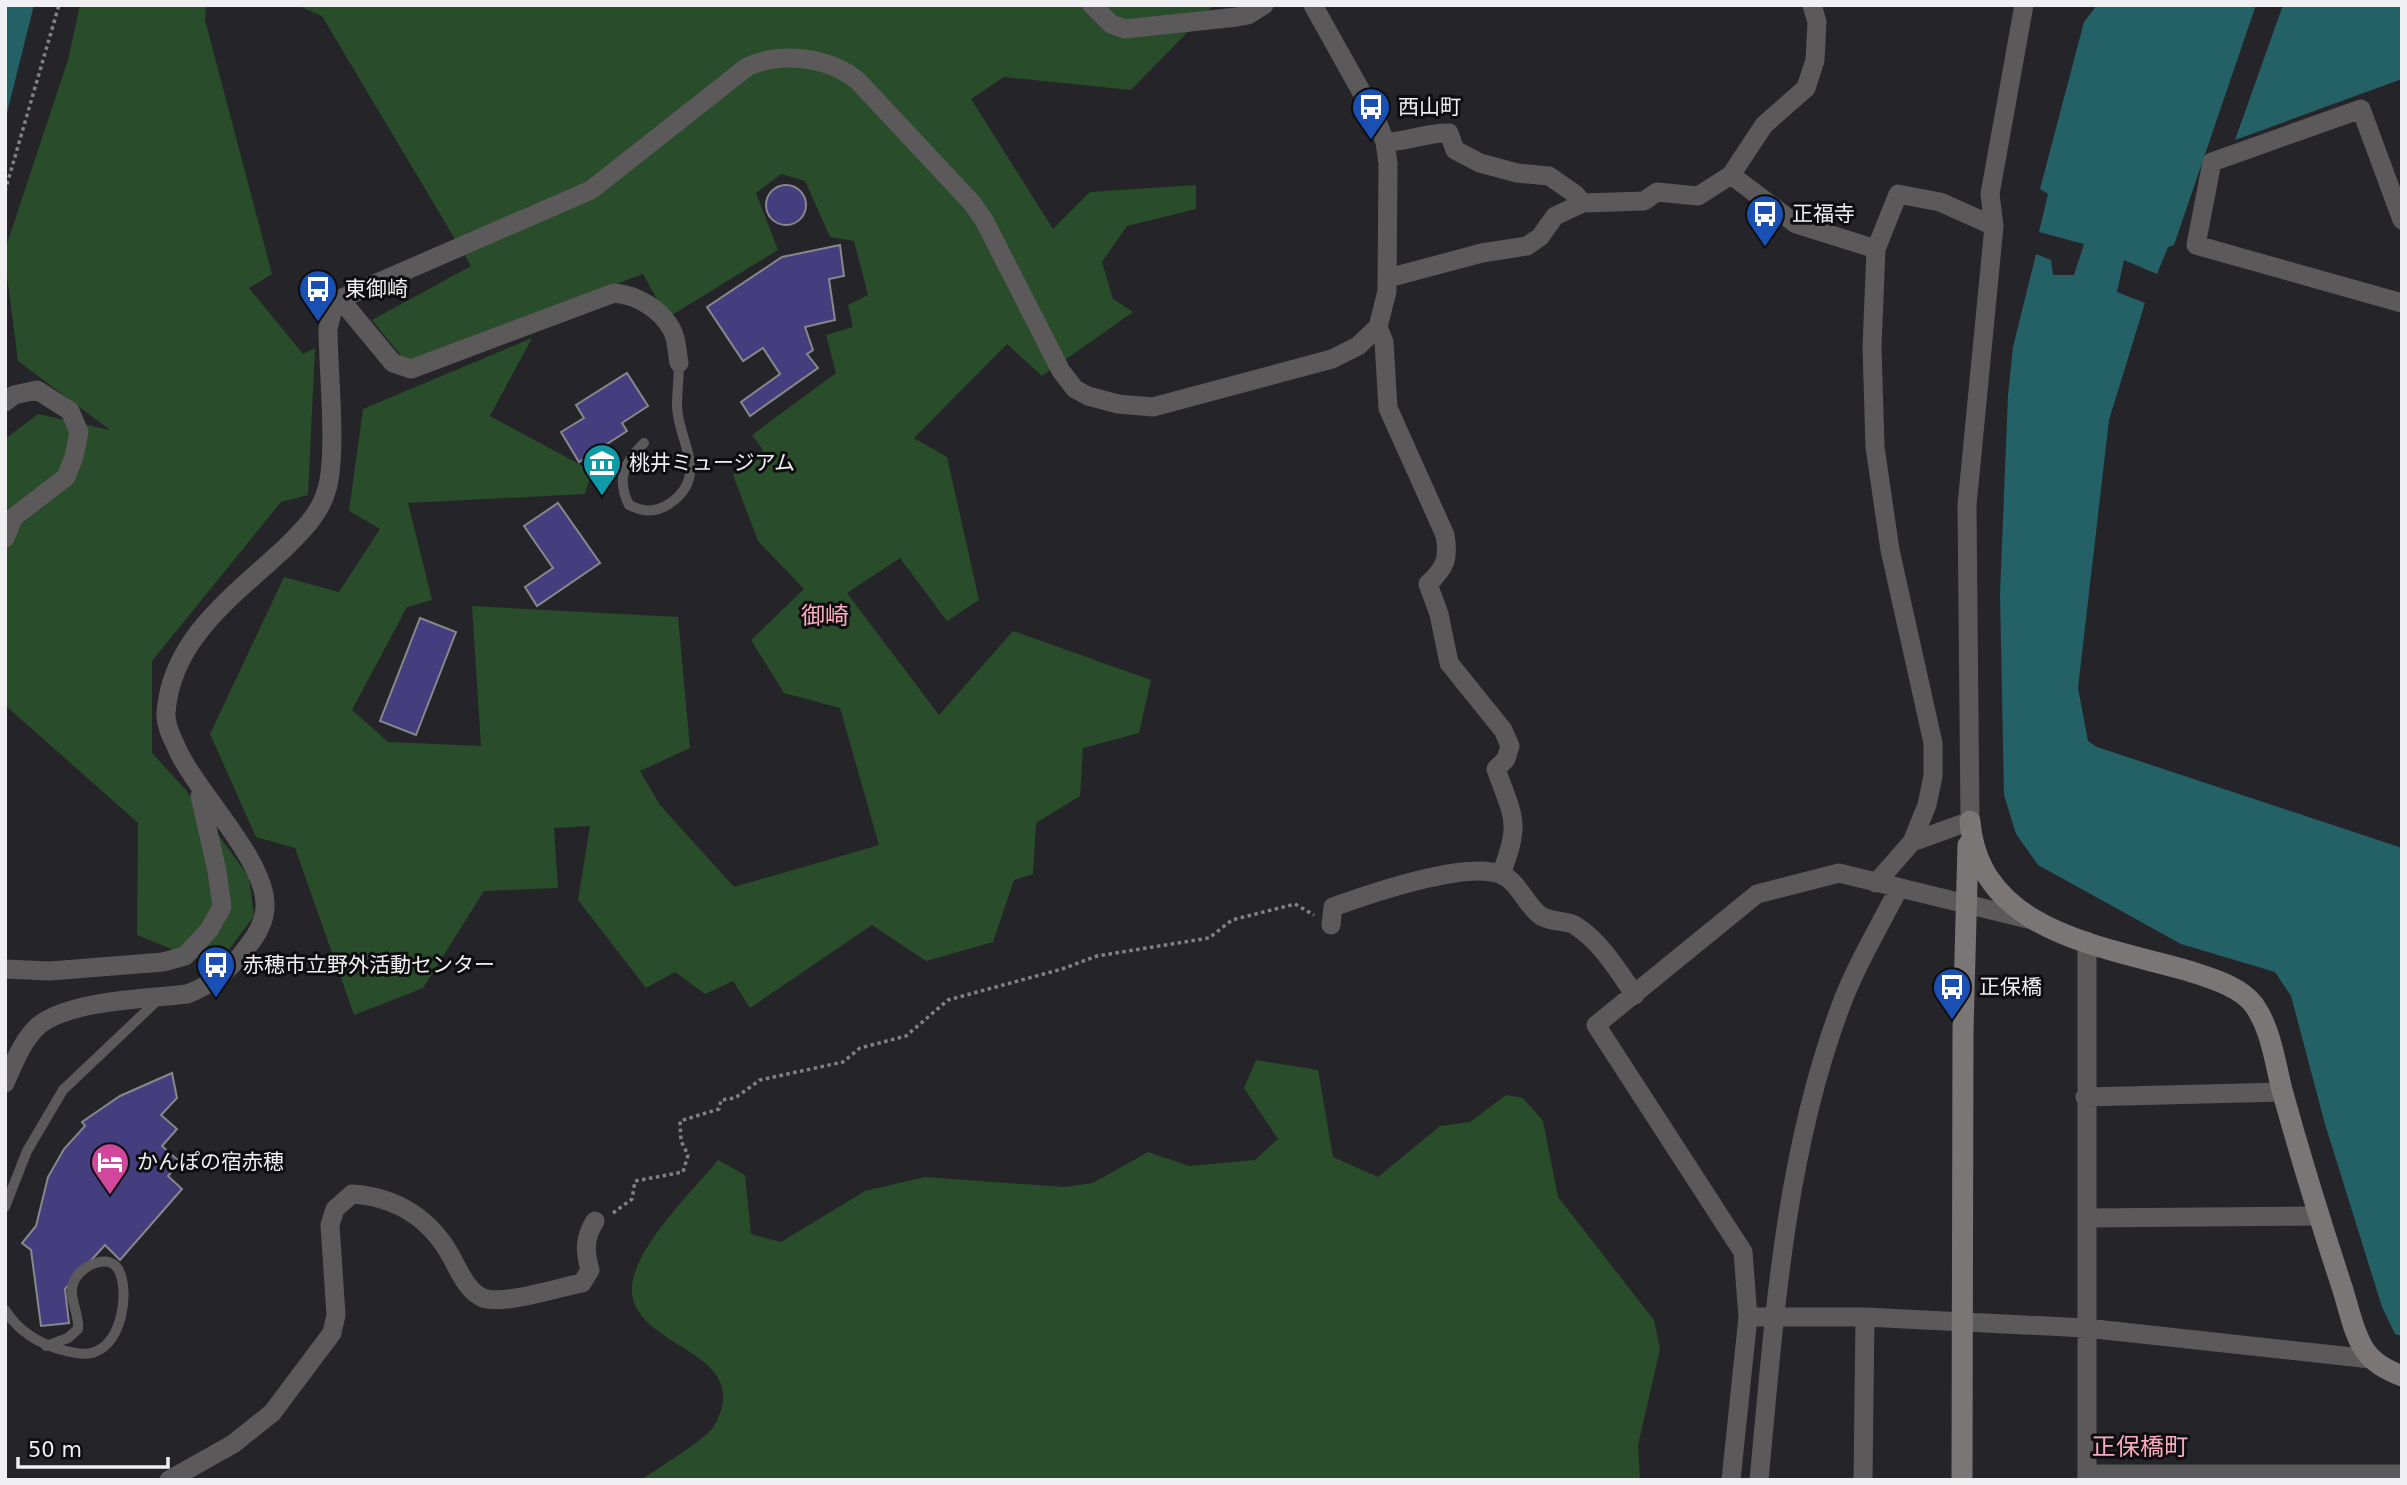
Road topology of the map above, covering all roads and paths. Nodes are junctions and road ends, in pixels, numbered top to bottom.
1 (59, 5) edge
2 (1092, 5) edge
3 (1264, 5) edge
4 (1313, 5) edge
5 (1812, 5) edge
6 (2024, 5) edge
7 (1385, 142) junction
8 (1731, 175) junction
9 (5, 191) edge
10 (1583, 203) junction
11 (2402, 220) edge
12 (1994, 226) junction
13 (1876, 249) junction
14 (1388, 278) junction
15 (340, 299) junction
16 (2402, 303) edge
17 (1378, 327) junction
18 (679, 363) joint
19 (5, 402) edge
20 (644, 443) dead end
21 (5, 538) edge
22 (198, 787) junction
23 (1970, 821) junction
24 (1912, 842) junction
25 (1501, 874) junction
26 (1877, 883) junction
27 (1899, 888) junction
28 (1965, 905) junction
29 (2028, 919) junction
30 (1331, 925) joint
31 (2087, 941) junction
32 (5, 969) edge
33 (1635, 995) junction
34 (160, 998) junction
35 (5, 1083) edge
36 (2283, 1092) junction
37 (2085, 1097) junction
38 (5, 1207) edge
39 (2319, 1216) junction
40 (2087, 1218) junction
41 (595, 1221) joint
42 (5, 1310) edge
43 (1775, 1314) junction
44 (1748, 1317) junction
45 (1865, 1317) junction
46 (1962, 1320) junction
47 (2086, 1328) junction
48 (46, 1346) junction
49 (2371, 1359) junction
50 (2402, 1376) edge
51 (2402, 1474) edge
52 (2087, 1477) edge
53 (169, 1480) edge
54 (1731, 1480) edge
55 (1759, 1480) edge
56 (1863, 1480) edge
57 (1962, 1480) edge

1 - 9 path
2 - 3 street
4 - 7 street
5 - 8 street
6 - 12 street
7 - 10 street
7 - 14 street
8 - 10 street
8 - 13 street
10 - 14 street
11 - 16 street
12 - 13 street
12 - 23 street
13 - 24 street
14 - 17 street
15 - 17 street
15 - 18 street
15 - 22 street
17 - 25 street
18 - 20 lane
19 - 21 street
22 - 32 street
22 - 34 street
23 - 24 street
23 - 28 street
23 - 29 street
24 - 26 street
25 - 30 street
25 - 33 street
26 - 27 street
26 - 33 street
27 - 28 street
27 - 43 street
28 - 29 street
28 - 46 street
29 - 31 street
30 - 41 path
31 - 36 street
31 - 37 street
33 - 44 street
34 - 35 street
34 - 38 lane
36 - 37 street
36 - 39 street
37 - 40 street
39 - 40 street
39 - 49 street
40 - 47 street
41 - 53 street
42 - 48 lane
43 - 44 street
43 - 45 street
43 - 55 street
44 - 54 street
45 - 46 street
45 - 56 street
46 - 47 street
46 - 57 street
47 - 49 street
47 - 52 street
48 - 48 lane
49 - 50 street
51 - 52 street

